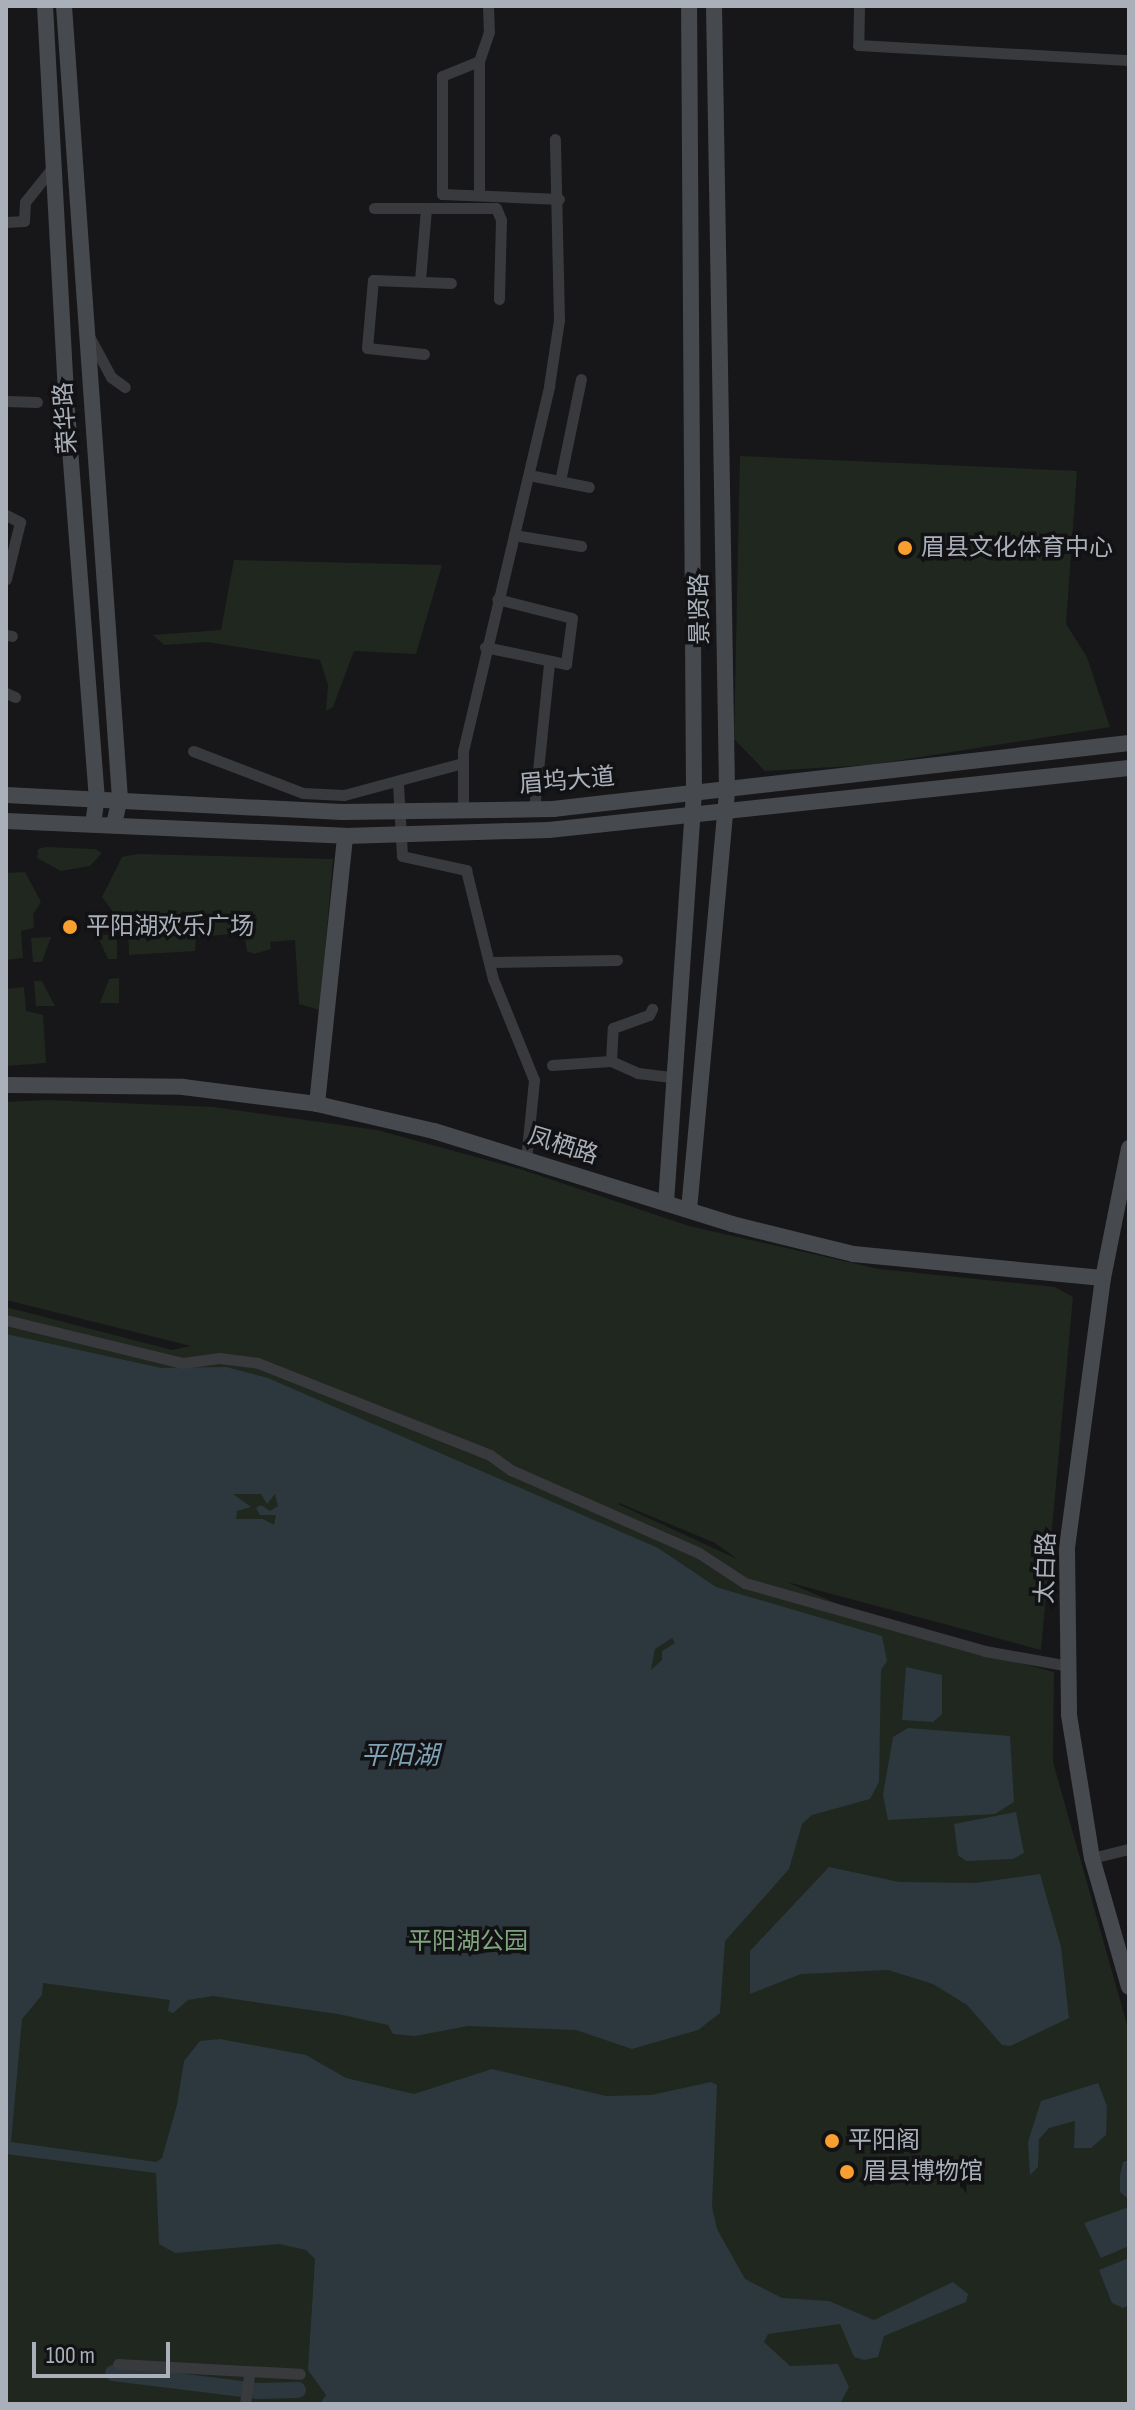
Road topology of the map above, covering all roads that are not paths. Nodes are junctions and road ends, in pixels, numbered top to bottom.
1 (45, 6) edge
2 (64, 6) edge
3 (488, 6) edge
4 (689, 6) edge
5 (714, 6) edge
6 (859, 6) edge
7 (1129, 60) edge
8 (479, 61) junction
9 (555, 139) dead end
10 (53, 167) junction
11 (450, 193) junction
12 (479, 195) junction
13 (559, 199) junction
14 (374, 208) dead end
15 (426, 208) junction
16 (450, 208) junction
17 (6, 222) edge
18 (420, 280) junction
19 (451, 283) dead end
20 (499, 299) dead end
21 (84, 325) junction
22 (424, 354) dead end
23 (581, 379) dead end
24 (125, 387) dead end
25 (6, 401) edge
26 (37, 402) dead end
27 (529, 475) junction
28 (560, 481) junction
29 (589, 487) dead end
30 (6, 515) edge
31 (514, 535) junction
32 (581, 546) dead end
33 (6, 579) edge
34 (497, 599) junction
35 (485, 647) junction
36 (549, 664) junction
37 (1129, 734) edge
38 (1129, 743) edge
39 (1093, 746) junction
40 (193, 751) dead end
41 (463, 763) junction
42 (1129, 770) edge
43 (398, 784) junction
44 (727, 789) junction
45 (694, 792) junction
46 (6, 795) edge
47 (97, 796) junction
48 (120, 798) junction
49 (534, 809) junction
50 (463, 810) junction
51 (403, 811) junction
52 (723, 814) junction
53 (690, 819) junction
54 (6, 821) edge
55 (93, 824) junction
56 (114, 825) junction
57 (399, 834) junction
58 (345, 836) junction
59 (617, 960) dead end
60 (489, 962) junction
61 (652, 1009) dead end
62 (611, 1061) junction
63 (552, 1065) dead end
64 (671, 1077) junction
65 (6, 1085) edge
66 (317, 1104) junction
67 (1129, 1148) edge
68 (526, 1160) junction
69 (666, 1203) junction
70 (689, 1210) junction
71 (1103, 1278) junction
72 (6, 1320) edge
73 (1069, 1666) junction
74 (1129, 1849) edge
75 (1092, 1858) junction
76 (1129, 1987) edge
77 (118, 2364) dead end
78 (300, 2374) dead end
79 (249, 2375) junction
80 (246, 2400) edge

1 - 10 main road, 荣华路
2 - 21 main road, 荣华路
3 - 8 street
4 - 45 main road, 景贤路
5 - 44 main road, 景贤路
6 - 7 street
8 - 11 street
8 - 12 street
9 - 13 street
10 - 17 street
10 - 47 main road, 荣华路
11 - 12 street
11 - 16 street
12 - 13 street
13 - 27 street
14 - 15 street
15 - 16 street
15 - 18 street
16 - 20 street
18 - 19 street
18 - 22 street
21 - 24 street
21 - 48 main road, 荣华路
23 - 28 street
25 - 26 street
27 - 28 street
27 - 31 street
28 - 29 street
30 - 33 street
31 - 32 street
31 - 34 street
34 - 35 street
34 - 36 street
35 - 36 street
35 - 41 street
36 - 49 street
37 - 39 main road
38 - 39 main road, 眉坞大道
39 - 44 main road, 眉坞大道
40 - 43 street
41 - 43 street
41 - 50 street
42 - 52 main road, 眉坞大道
43 - 51 street
44 - 45 main road, 眉坞大道
44 - 52 main road, 景贤路
45 - 49 main road, 眉坞大道
45 - 53 main road, 景贤路
46 - 47 main road, 眉坞大道
47 - 48 main road, 眉坞大道
47 - 55 main road, 荣华路
48 - 51 main road, 眉坞大道
48 - 56 main road, 荣华路
49 - 50 main road, 眉坞大道
50 - 51 main road, 眉坞大道
51 - 57 street
52 - 53 main road, 眉坞大道
52 - 70 main road, 景贤路
53 - 57 main road, 眉坞大道
53 - 64 main road, 景贤路
54 - 55 main road, 眉坞大道
55 - 56 main road, 眉坞大道
56 - 58 main road, 眉坞大道
57 - 58 main road, 眉坞大道
57 - 60 street
58 - 66 main road
59 - 60 street
60 - 68 street
61 - 62 street
62 - 63 street
62 - 64 street
64 - 69 main road, 景贤路
65 - 66 main road, 凤栖路
66 - 68 main road, 凤栖路
67 - 71 main road, 太白路
68 - 69 main road, 凤栖路
69 - 70 main road, 凤栖路
70 - 71 main road, 凤栖路
71 - 73 main road, 太白路
72 - 73 street
73 - 75 main road, 太白路
74 - 75 street
75 - 76 main road, 太白路
77 - 79 street
78 - 79 street
79 - 80 street

